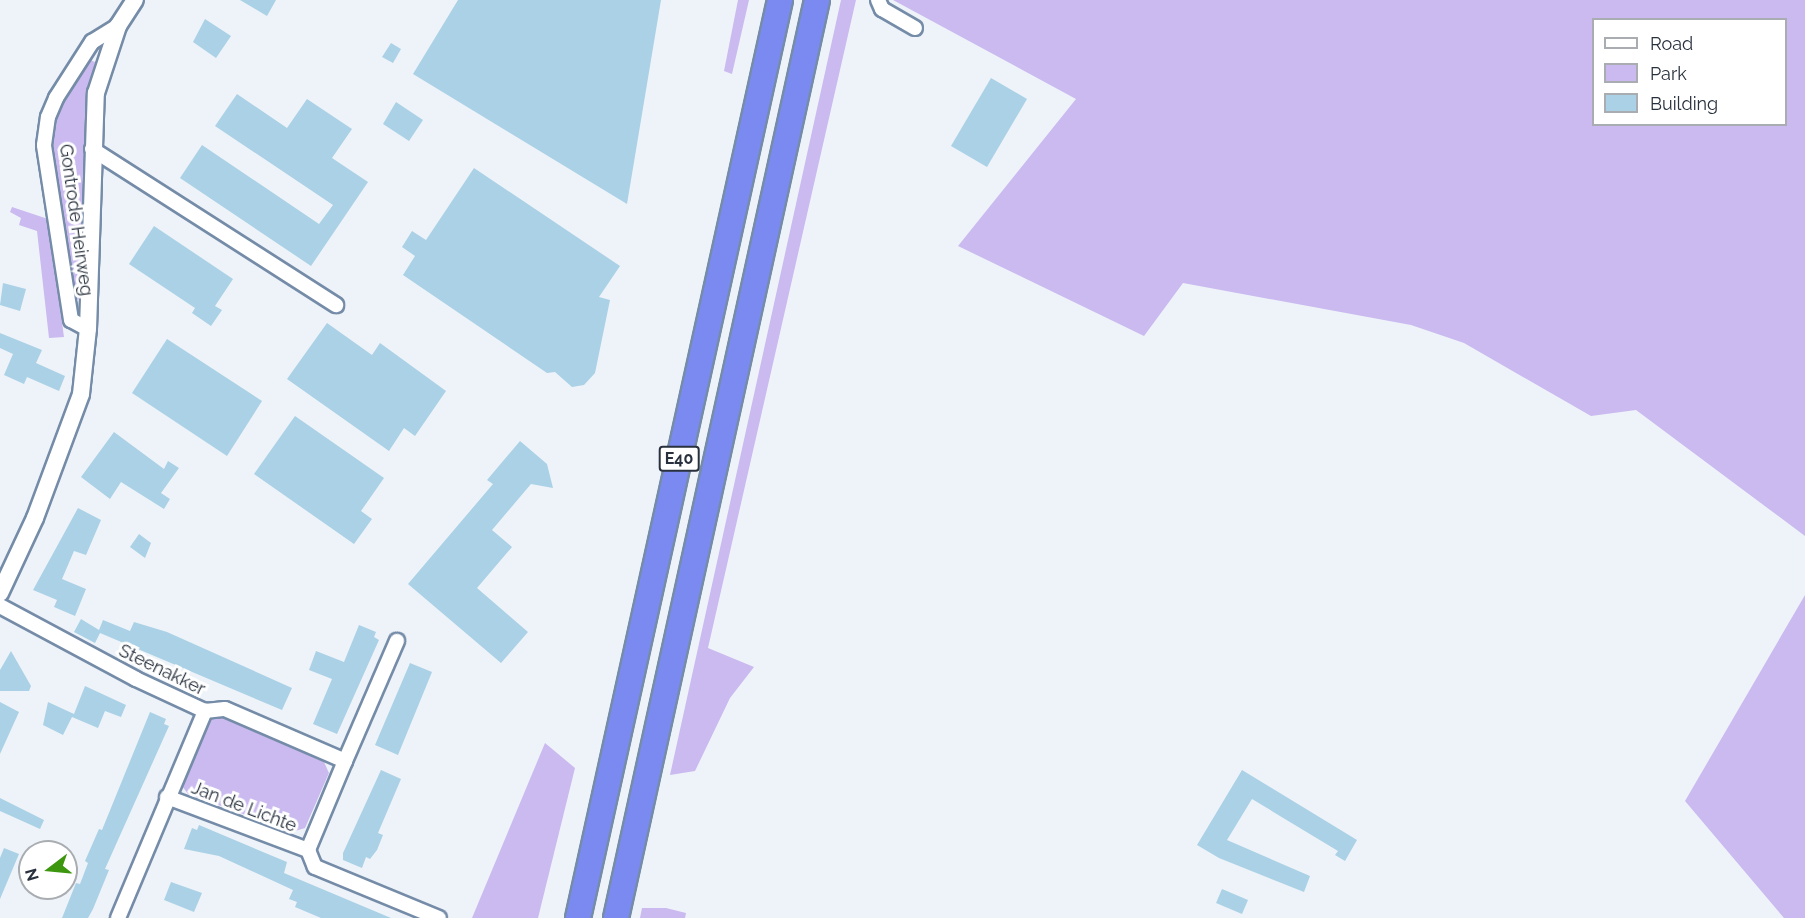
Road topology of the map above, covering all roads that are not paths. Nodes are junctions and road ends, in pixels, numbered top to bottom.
1 (135, 0) edge
2 (780, 0) edge
3 (817, 0) edge
4 (878, 0) edge
5 (118, 26) junction
6 (915, 28) dead end
7 (92, 149) junction
8 (336, 305) dead end
9 (88, 329) junction
10 (0, 593) edge
11 (0, 606) edge
12 (397, 641) dead end
13 (205, 711) junction
14 (345, 761) junction
15 (167, 798) junction
16 (308, 850) junction
17 (118, 918) edge
18 (438, 918) edge
19 (578, 918) edge
20 (616, 918) edge

1 - 5 street, Gontrode Heirweg
2 - 19 highway, E40
3 - 20 highway, E40
4 - 6 street
5 - 7 street, Gontrode Heirweg
5 - 9 street, Gontrode Heirweg
7 - 8 street, Gontrode Heirweg
7 - 9 street, Gontrode Heirweg
9 - 10 street, Gontrode Heirweg
11 - 13 street, Steenakker
12 - 14 street, Jan de Lichte
13 - 14 street
13 - 15 street, Steenakker
14 - 16 street, Jan de Lichte
15 - 16 street, Jan de Lichte
15 - 17 street, Steenakker
16 - 18 street, Jan de Lichte

